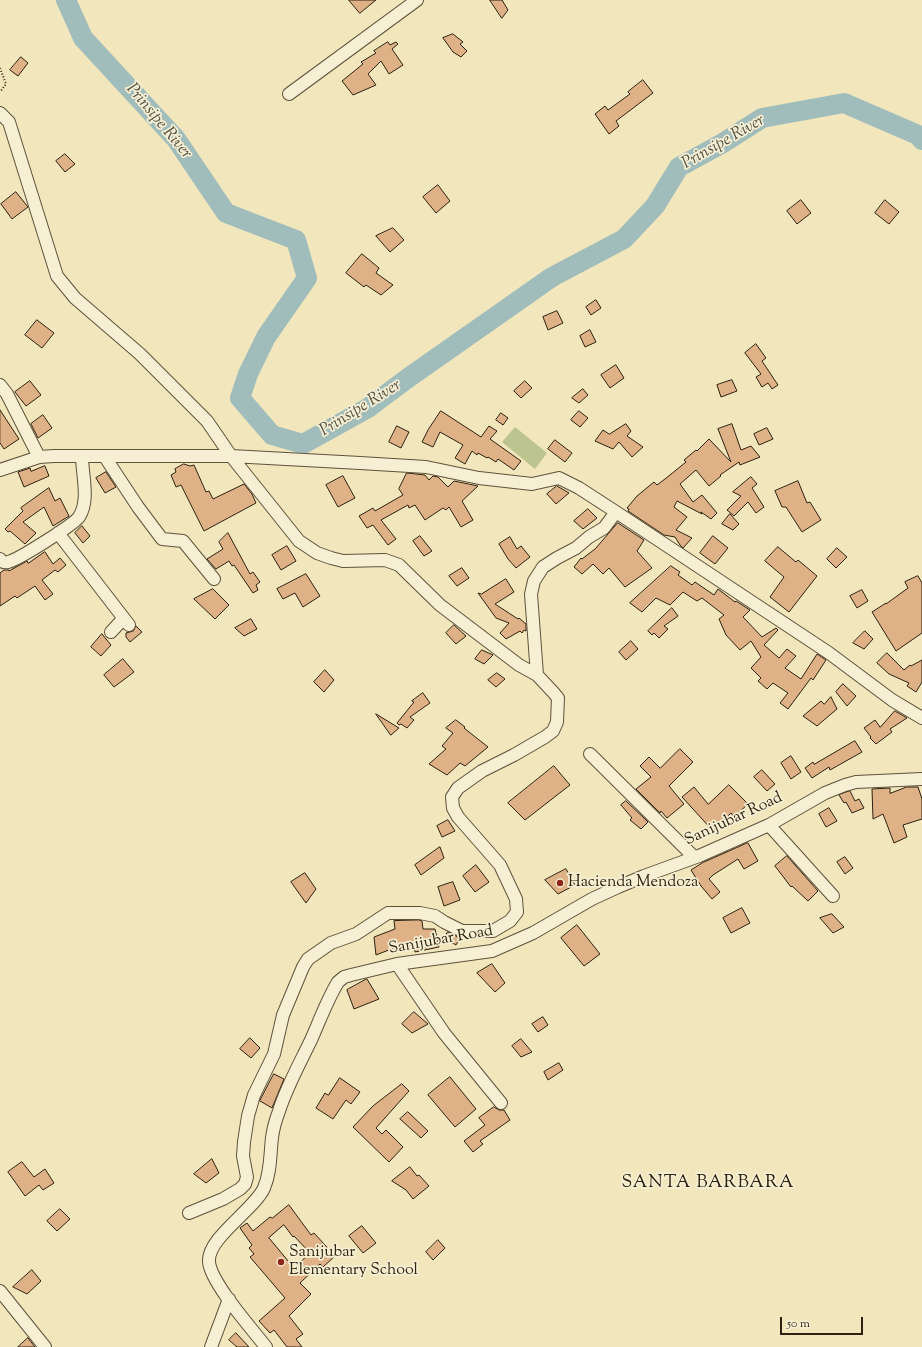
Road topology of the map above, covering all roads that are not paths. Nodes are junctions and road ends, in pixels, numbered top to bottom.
1 (417, 0) edge
2 (288, 94) dead end
3 (0, 113) edge
4 (0, 385) edge
5 (82, 456) junction
6 (232, 456) junction
7 (39, 457) junction
8 (105, 457) junction
9 (0, 470) edge
10 (616, 512) junction
11 (58, 533) junction
12 (0, 559) edge
13 (214, 579) dead end
14 (111, 632) dead end
15 (537, 675) junction
16 (922, 718) edge
17 (590, 754) dead end
18 (922, 779) edge
19 (769, 825) junction
20 (694, 857) junction
21 (833, 896) dead end
22 (397, 964) junction
23 (501, 1103) dead end
24 (189, 1213) dead end
25 (0, 1291) edge
26 (228, 1299) junction
27 (45, 1347) edge
28 (211, 1347) edge
29 (266, 1347) edge

1 - 2 street
3 - 6 street
4 - 7 street
5 - 7 street
5 - 8 street
5 - 11 street
6 - 8 street
6 - 10 street
6 - 15 street
7 - 9 street
8 - 13 street
10 - 15 street
10 - 16 street
11 - 12 street
11 - 14 street
15 - 24 street
17 - 20 street
18 - 19 street, Sanijubar Road
19 - 20 street, Sanijubar Road
19 - 21 street
20 - 22 street, Sanijubar Road
22 - 23 street
22 - 26 street, Sanijubar Road
25 - 27 street
26 - 28 street
26 - 29 street, Sanijubar Road

